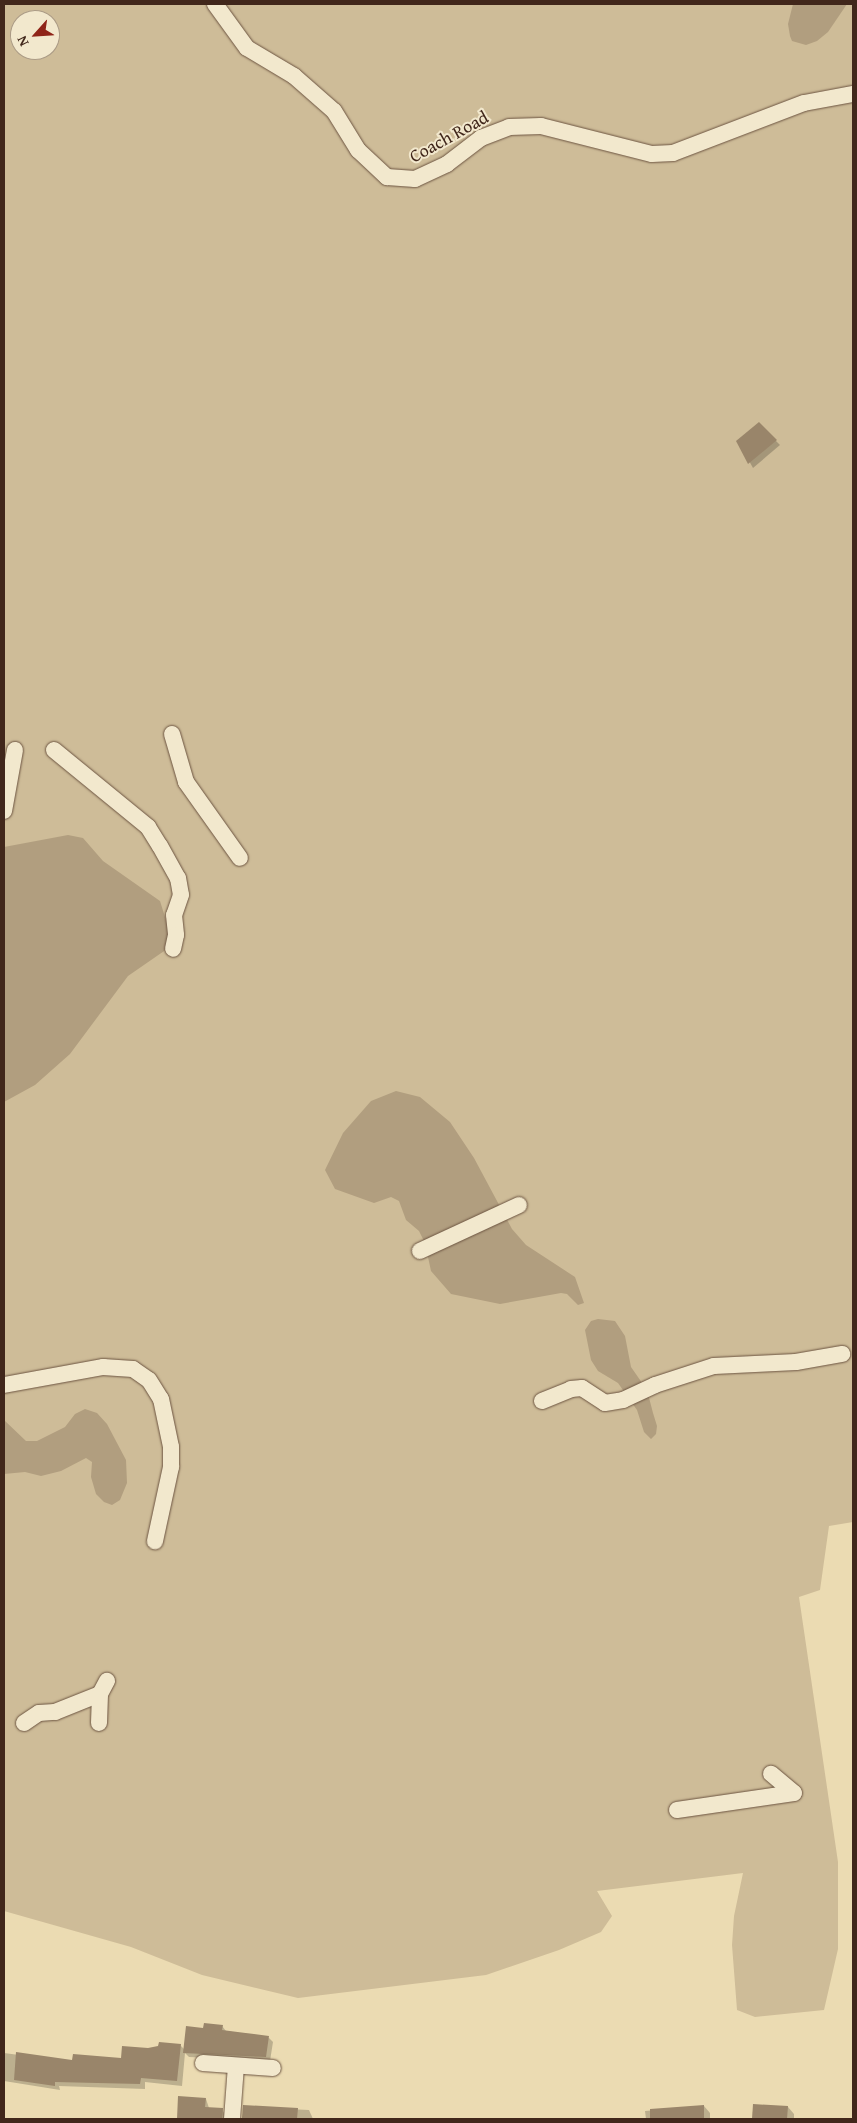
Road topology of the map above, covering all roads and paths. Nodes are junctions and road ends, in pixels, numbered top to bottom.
1 (215, 4) edge
2 (853, 94) edge
3 (172, 734) dead end
4 (15, 750) dead end
5 (54, 750) dead end
6 (4, 811) edge
7 (240, 858) dead end
8 (174, 949) dead end
9 (519, 1205) dead end
10 (420, 1251) dead end
11 (842, 1354) dead end
12 (4, 1385) edge
13 (542, 1400) dead end
14 (155, 1541) dead end
15 (24, 1723) dead end
16 (99, 1723) dead end
17 (771, 1774) dead end
18 (677, 1810) dead end
19 (203, 2063) dead end
20 (236, 2066) junction
21 (274, 2068) dead end
22 (232, 2119) edge

1 - 2 street, Coach Road
3 - 7 street
4 - 6 street
5 - 8 street
9 - 10 street
11 - 13 street
12 - 14 street
15 - 16 street
17 - 18 street
19 - 20 street
20 - 21 street
20 - 22 street

